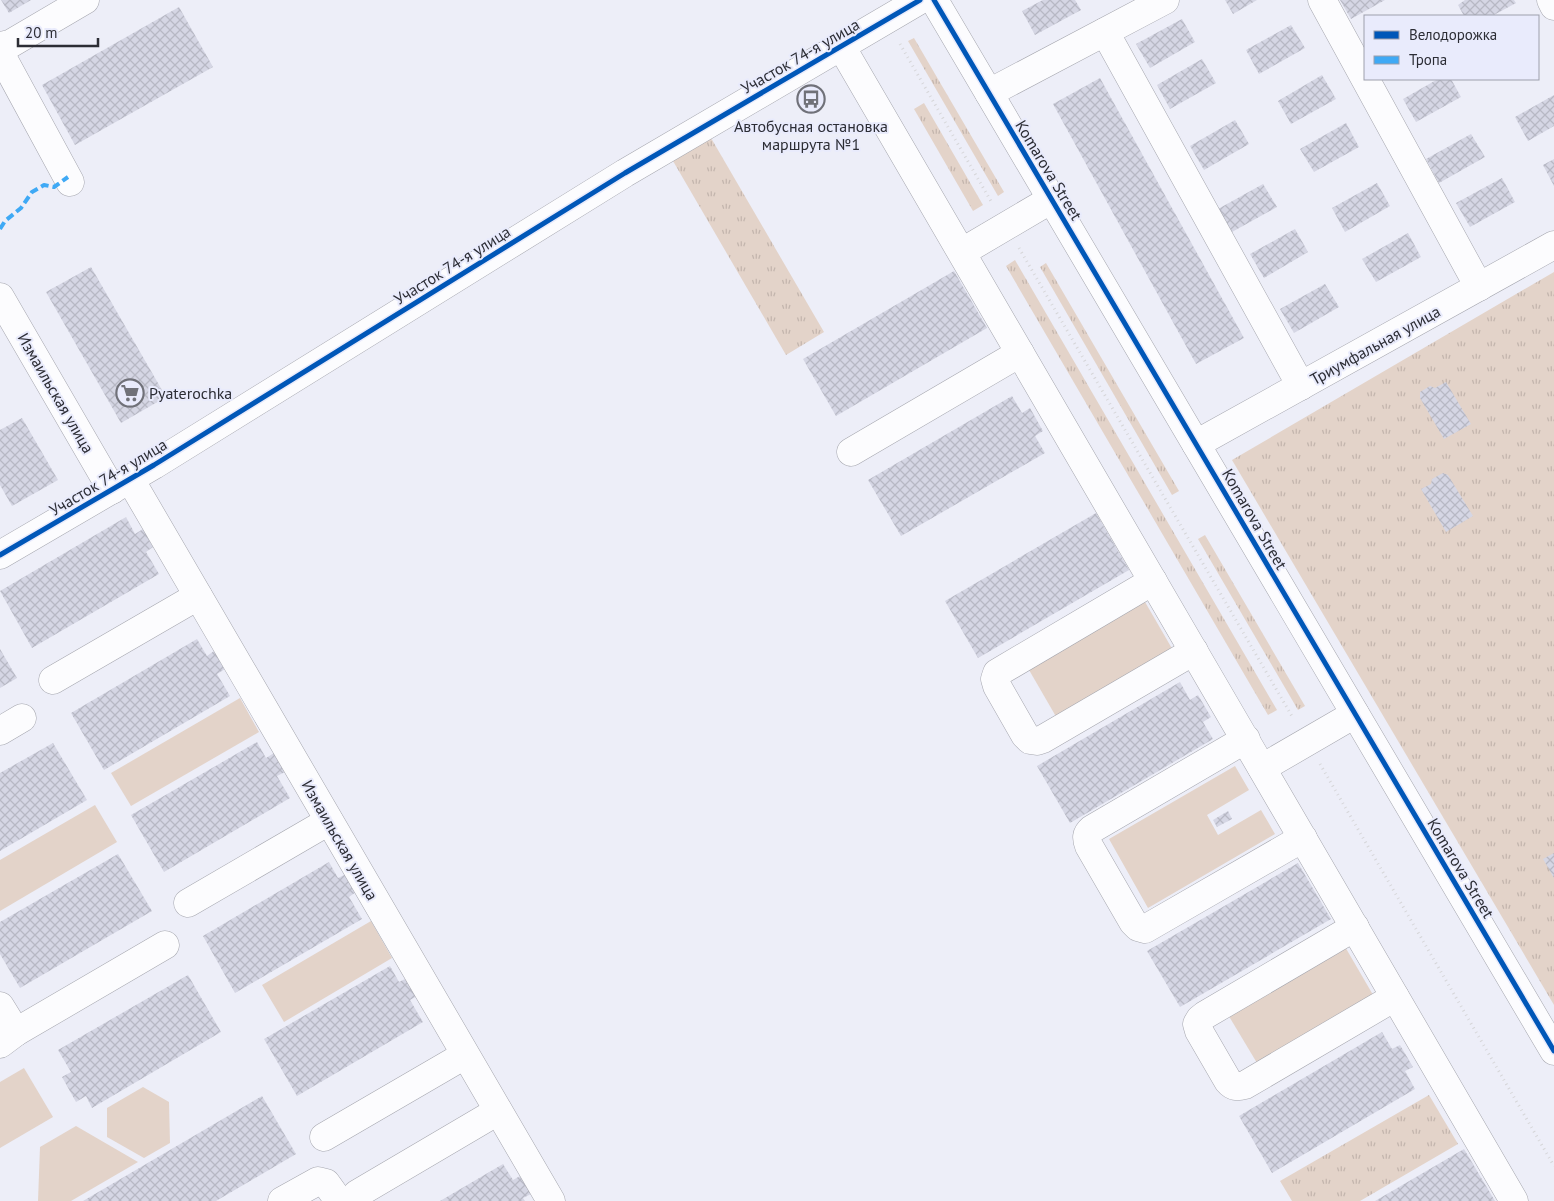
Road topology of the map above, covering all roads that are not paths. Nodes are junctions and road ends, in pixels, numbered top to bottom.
1 (85, 0) edge
2 (920, 0) edge
3 (934, 0) edge
4 (1164, 0) edge
5 (1322, 0) edge
6 (1551, 0) edge
7 (1554, 6) edge
8 (1105, 32) junction
9 (0, 46) edge
10 (841, 46) junction
11 (0, 53) edge
12 (1364, 77) edge
13 (1366, 80) edge
14 (989, 93) junction
15 (70, 182) dead end
16 (1052, 199) junction
17 (1554, 245) edge
18 (962, 252) junction
19 (1479, 286) junction
20 (0, 297) edge
21 (1020, 353) junction
22 (1301, 386) junction
23 (1196, 444) junction
24 (851, 452) dead end
25 (121, 484) junction
26 (0, 555) edge
27 (1153, 582) junction
28 (198, 596) junction
29 (1194, 651) junction
30 (54, 680) dead end
31 (1355, 714) junction
32 (1246, 739) junction
33 (1262, 768) junction
34 (329, 821) junction
35 (1303, 838) junction
36 (188, 903) dead end
37 (1355, 927) junction
38 (165, 945) dead end
39 (1395, 997) junction
40 (0, 1006) edge
41 (8, 1038) edge
42 (1554, 1051) edge
43 (465, 1055) junction
44 (498, 1111) junction
45 (324, 1137) dead end
46 (348, 1197) edge
47 (282, 1201) edge
48 (550, 1201) edge
49 (1514, 1201) edge

1 - 9 street
2 - 10 street, Участок 74-я улица
3 - 14 street, Komarova Street
4 - 8 street
5 - 12 street
6 - 7 street
8 - 14 street
8 - 22 street
10 - 18 street
10 - 25 street, Участок 74-я улица
11 - 15 street
13 - 19 street
14 - 16 street, Komarova Street
16 - 18 street
16 - 23 street, Komarova Street
17 - 19 street, Триумфальная улица
18 - 21 street
19 - 22 street, Триумфальная улица
20 - 25 street, Измаильская улица
21 - 24 street
21 - 27 street
22 - 23 street, Триумфальная улица
23 - 31 street, Komarova Street
25 - 26 street, Участок 74-я улица
25 - 28 street, Измаильская улица
27 - 29 street
27 - 29 street
28 - 30 street
28 - 34 street, Измаильская улица
29 - 32 street
31 - 33 street
31 - 42 street, Komarova Street
32 - 33 street
32 - 35 street
33 - 35 street
34 - 36 street
34 - 43 street, Измаильская улица
35 - 37 street
37 - 39 street
37 - 39 street
38 - 41 street
39 - 49 street
40 - 41 street
43 - 44 street, Измаильская улица
43 - 45 street
44 - 46 street
44 - 48 street, Измаильская улица
46 - 47 street

